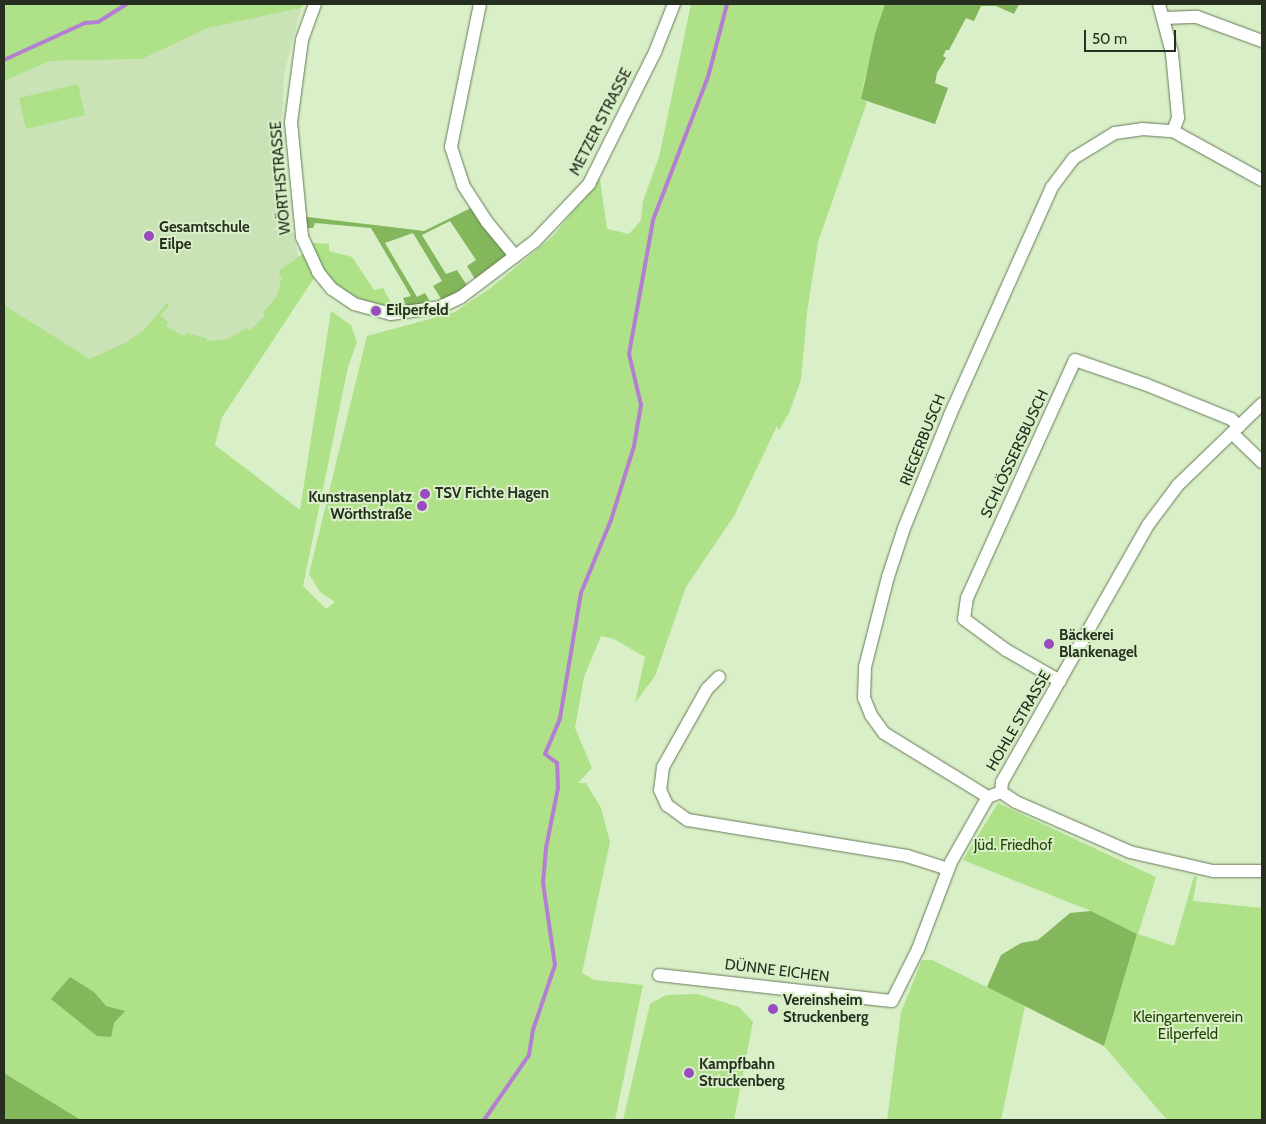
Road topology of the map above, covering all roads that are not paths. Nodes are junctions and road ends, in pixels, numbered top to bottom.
1 (315, 4) edge
2 (480, 4) edge
3 (674, 4) edge
4 (1159, 4) edge
5 (1164, 18) junction
6 (1262, 41) edge
7 (1173, 131) junction
8 (1262, 180) edge
9 (515, 256) junction
10 (1262, 404) edge
11 (1236, 430) junction
12 (1262, 462) edge
13 (719, 677) dead end
14 (1060, 681) junction
15 (1001, 792) junction
16 (988, 797) junction
17 (948, 869) junction
18 (1262, 871) edge
19 (659, 975) dead end

1 - 9 street, WÖRTHSTRASSE
2 - 9 street
3 - 9 street, METZER STRASSE
4 - 5 street
5 - 6 street
5 - 7 street
7 - 8 street
7 - 16 street, RIEGERBUSCH
10 - 11 street, HOHLE STRASSE
11 - 12 street
11 - 14 street, HOHLE STRASSE
11 - 14 street, SCHLÖSSERSBUSCH
13 - 17 street
14 - 15 street, HOHLE STRASSE
15 - 16 street, HOHLE STRASSE
15 - 18 street
16 - 17 street
17 - 19 street, DÜNNE EICHEN

